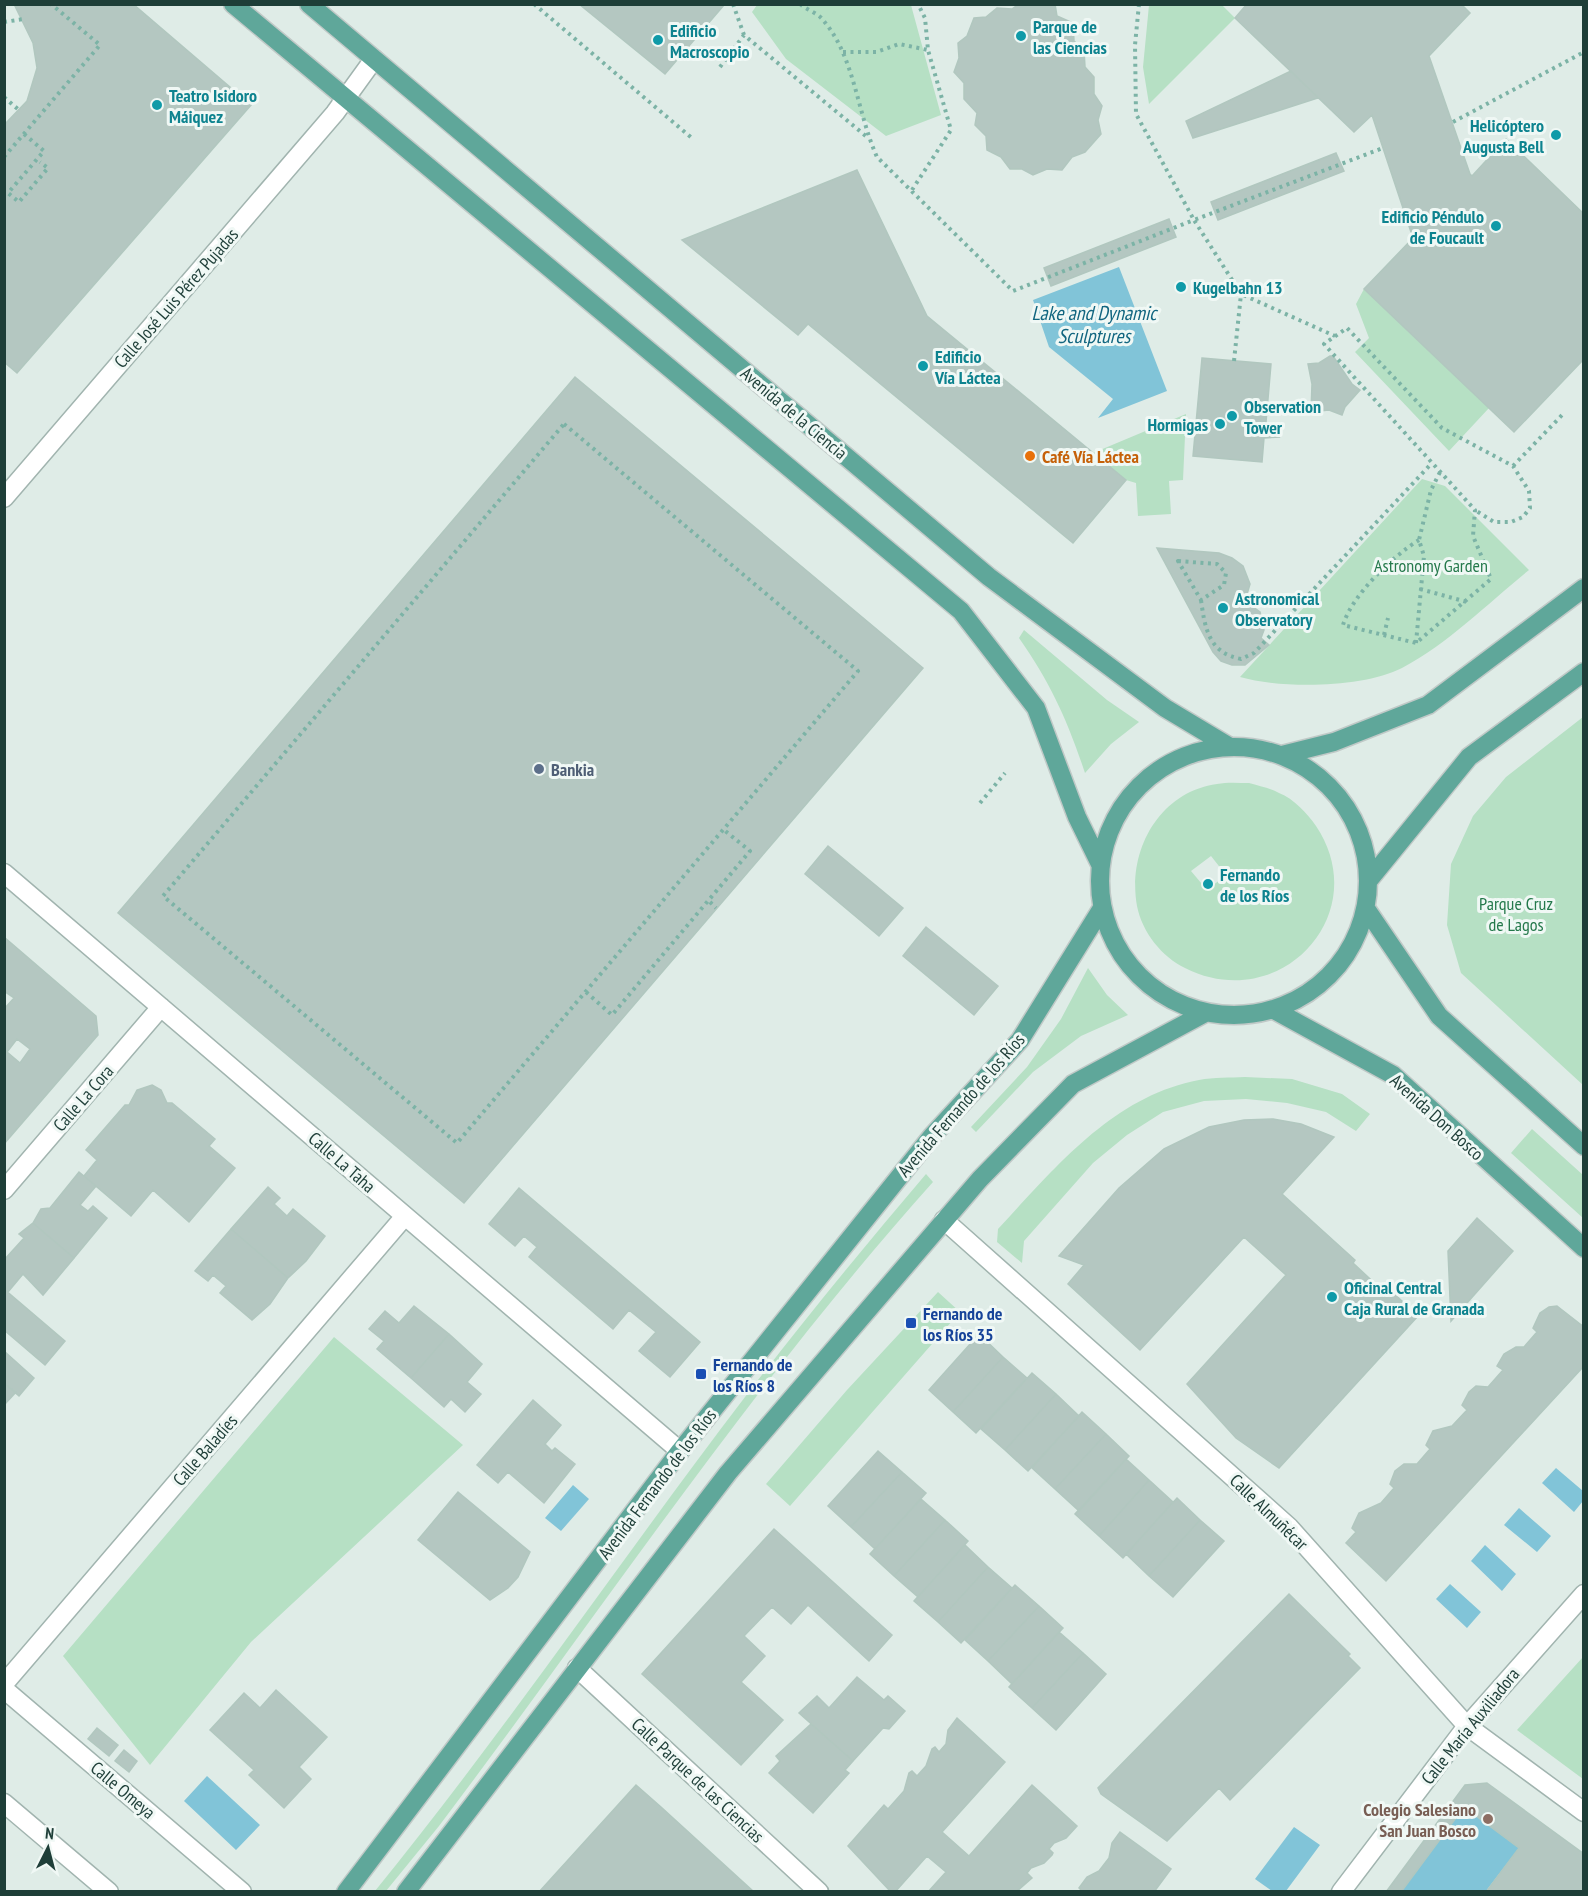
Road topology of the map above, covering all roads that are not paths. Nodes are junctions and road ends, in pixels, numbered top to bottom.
1 (233, 4) edge
2 (309, 4) edge
3 (374, 59) junction
4 (347, 99) junction
5 (4, 498) edge
6 (1584, 588) edge
7 (1584, 672) edge
8 (1230, 747) junction
9 (1282, 755) junction
10 (1100, 864) junction
11 (4, 873) edge
12 (1370, 880) junction
13 (1102, 909) junction
14 (1367, 910) junction
15 (161, 1007) junction
16 (1274, 1010) junction
17 (1205, 1013) junction
18 (1584, 1146) edge
19 (4, 1190) edge
20 (405, 1216) junction
21 (944, 1220) junction
22 (1584, 1248) edge
23 (680, 1451) junction
24 (1584, 1594) edge
25 (577, 1668) junction
26 (4, 1684) edge
27 (4, 1689) edge
28 (1467, 1726) junction
29 (4, 1803) edge
30 (1584, 1812) edge
31 (109, 1892) edge
32 (242, 1892) edge
33 (346, 1892) edge
34 (406, 1892) edge
35 (819, 1892) edge
36 (1341, 1892) edge

1 - 4 main road
2 - 3 main road, Avenida de la Ciencia
3 - 4 street
3 - 8 main road, Avenida de la Ciencia
4 - 5 street, Calle José Luis Pérez Pujadas
4 - 10 main road
6 - 9 main road
7 - 12 main road
8 - 9 main road
8 - 10 main road
9 - 12 main road
10 - 13 main road
11 - 15 street, Calle La Taha
12 - 14 main road
13 - 17 main road
13 - 23 main road, Avenida Fernando de los Ríos
14 - 16 main road
14 - 18 main road
15 - 19 street, Calle La Cora
15 - 20 street, Calle La Taha
16 - 17 main road
16 - 22 main road, Avenida Don Bosco
17 - 21 main road
20 - 23 street, Calle La Taha
20 - 26 street, Calle Baladíes
21 - 25 main road
21 - 28 street, Calle Almuñécar
23 - 33 main road, Avenida Fernando de los Ríos
24 - 28 street, Calle María Auxiliadora
25 - 34 main road
25 - 35 street, Calle Parque de las Ciencias
27 - 32 street, Calle Omeya
28 - 30 street, Calle Almuñécar
28 - 36 street, Calle María Auxiliadora
29 - 31 street

